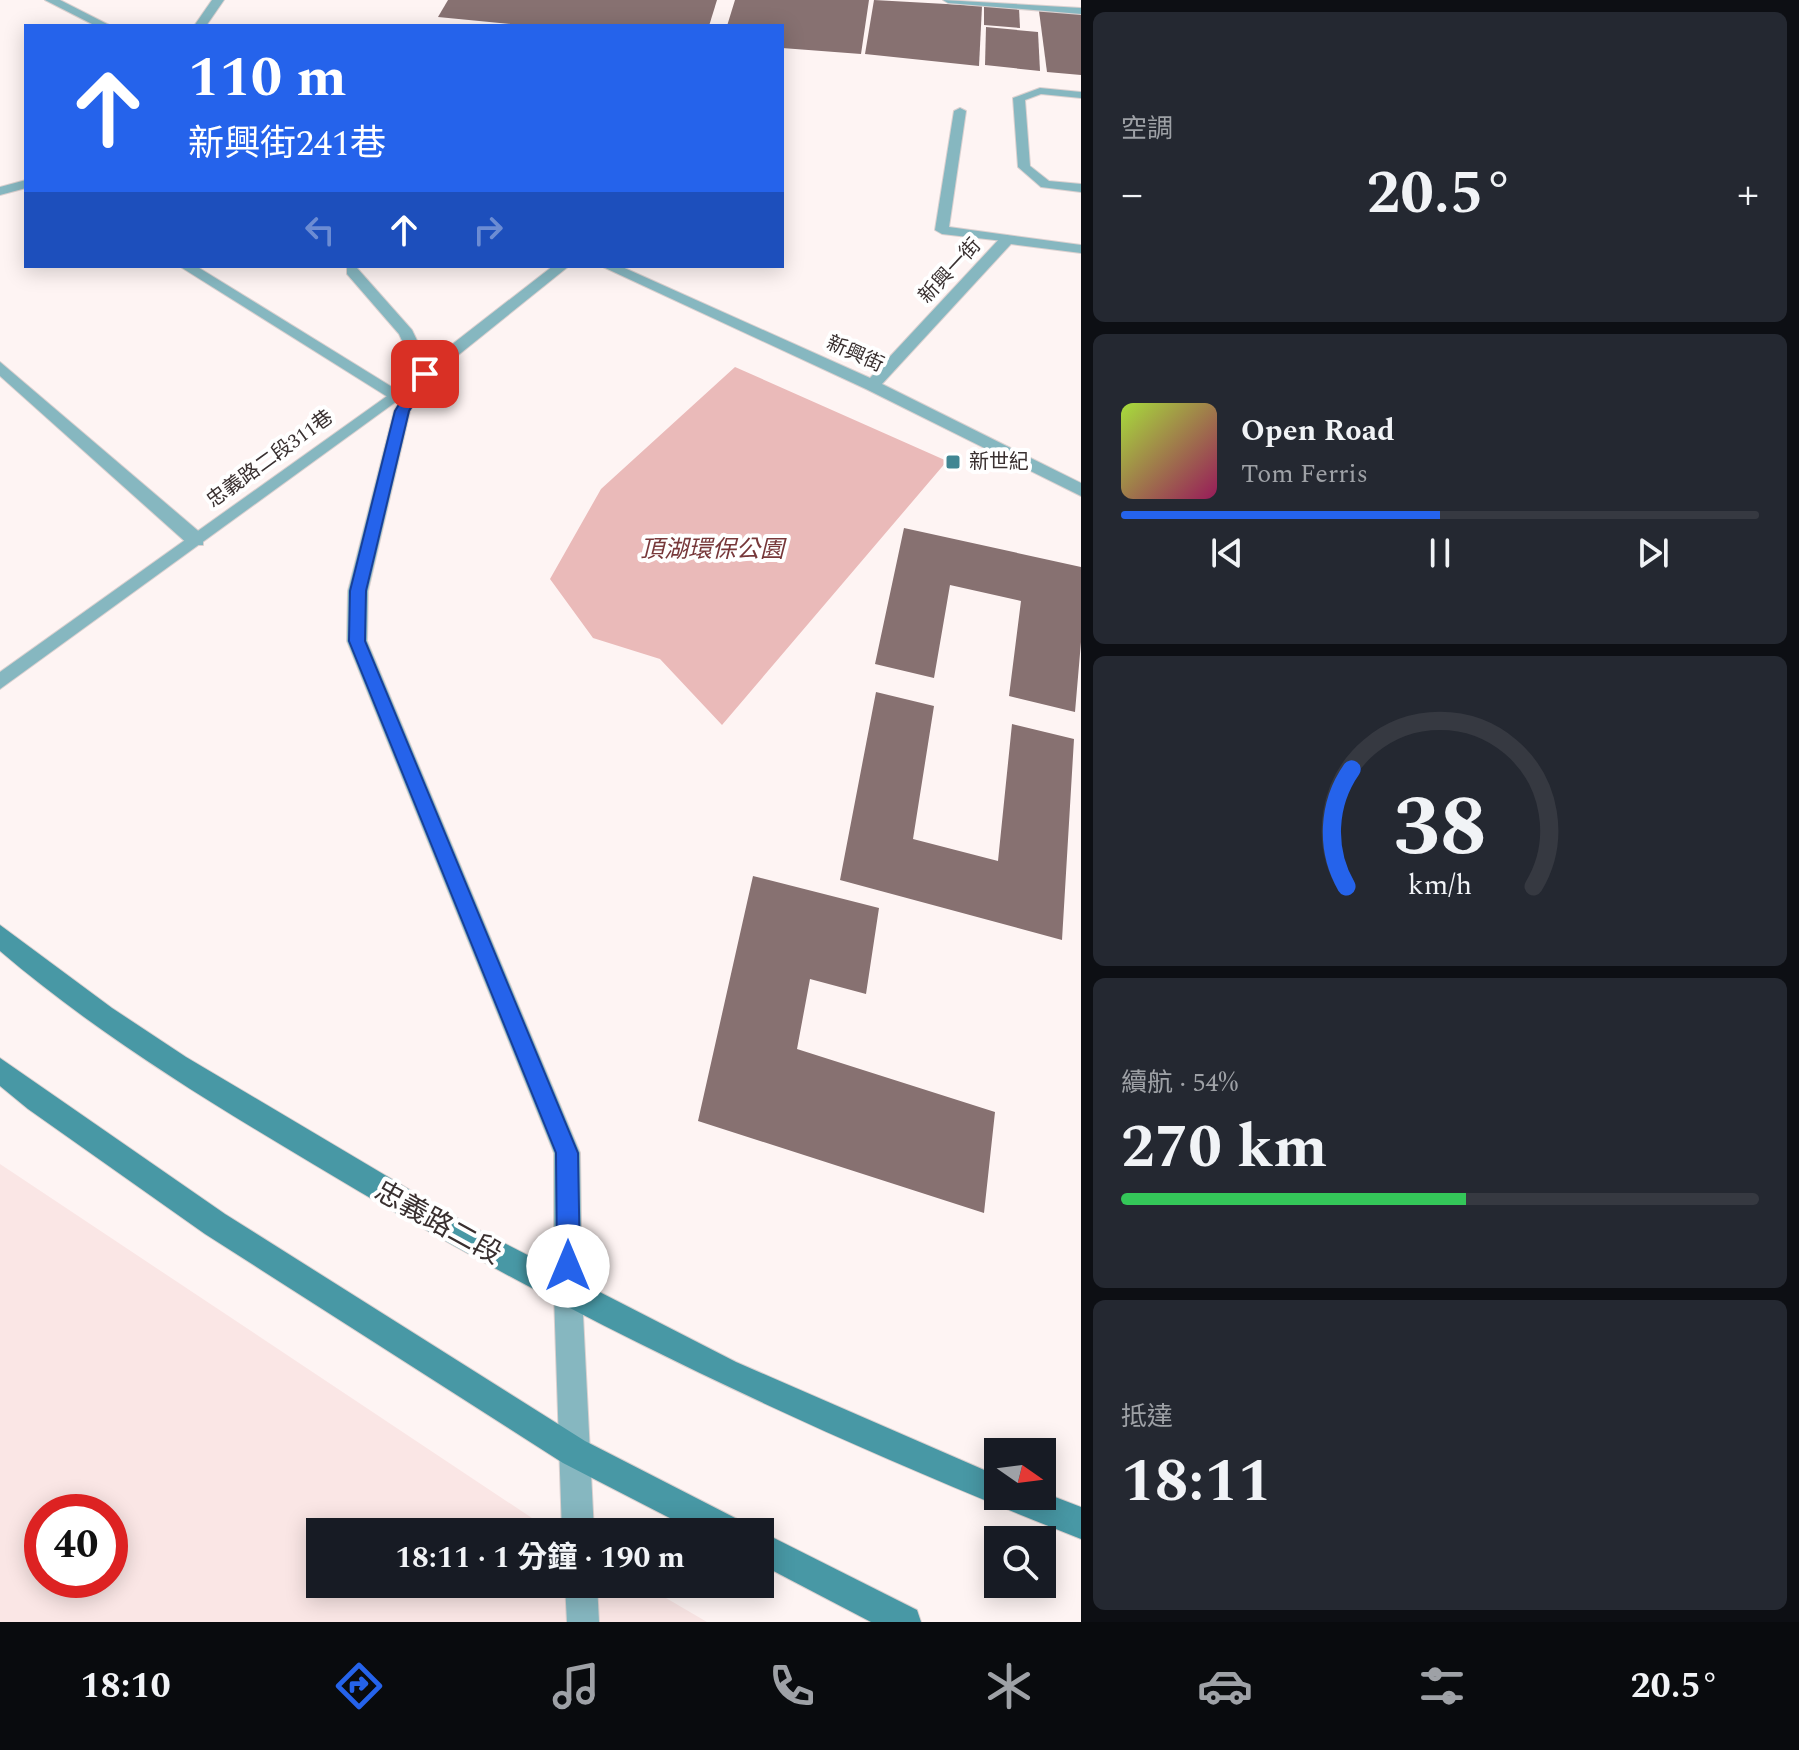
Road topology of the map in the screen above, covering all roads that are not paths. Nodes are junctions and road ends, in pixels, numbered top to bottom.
1 (51, 0) edge
2 (218, 0) edge
3 (948, 0) edge
4 (1081, 11) edge
5 (101, 24) edge
6 (201, 24) edge
7 (1081, 95) edge
8 (960, 111) dead end
9 (24, 185) edge
10 (1081, 188) edge
11 (0, 191) edge
12 (1007, 239) junction
13 (1081, 249) edge
14 (189, 268) edge
15 (559, 268) edge
16 (612, 268) edge
17 (352, 271) dead end
18 (0, 367) edge
19 (425, 374) junction
20 (872, 385) junction
21 (397, 395) junction
22 (1081, 490) edge
23 (196, 540) junction
24 (0, 682) edge
25 (0, 936) edge
26 (0, 1070) edge
27 (568, 1295) junction
28 (574, 1452) junction
29 (984, 1486) edge
30 (1048, 1510) edge
31 (577, 1518) edge
32 (703, 1518) edge
33 (1081, 1523) edge
34 (774, 1554) edge
35 (582, 1598) edge
36 (583, 1622) edge
37 (905, 1622) edge

1 - 5 street
2 - 6 street
3 - 4 lane
7 - 10 lane
8 - 12 lane
9 - 11 street
12 - 13 street, 新興一街
12 - 20 street, 新興一街
14 - 21 street
15 - 19 street, 忠義路二段311巷
16 - 20 street, 新興街
17 - 19 street
18 - 23 street
19 - 21 lane, 忠義路二段311巷
19 - 27 street
20 - 22 street, 新興街
21 - 23 lane, 忠義路二段311巷
23 - 24 lane, 忠義路二段311巷
25 - 27 main road, 忠義路二段
26 - 28 main road
27 - 28 street
27 - 29 main road, 忠義路二段
28 - 31 street
28 - 32 main road
30 - 33 main road
34 - 37 main road
35 - 36 street

